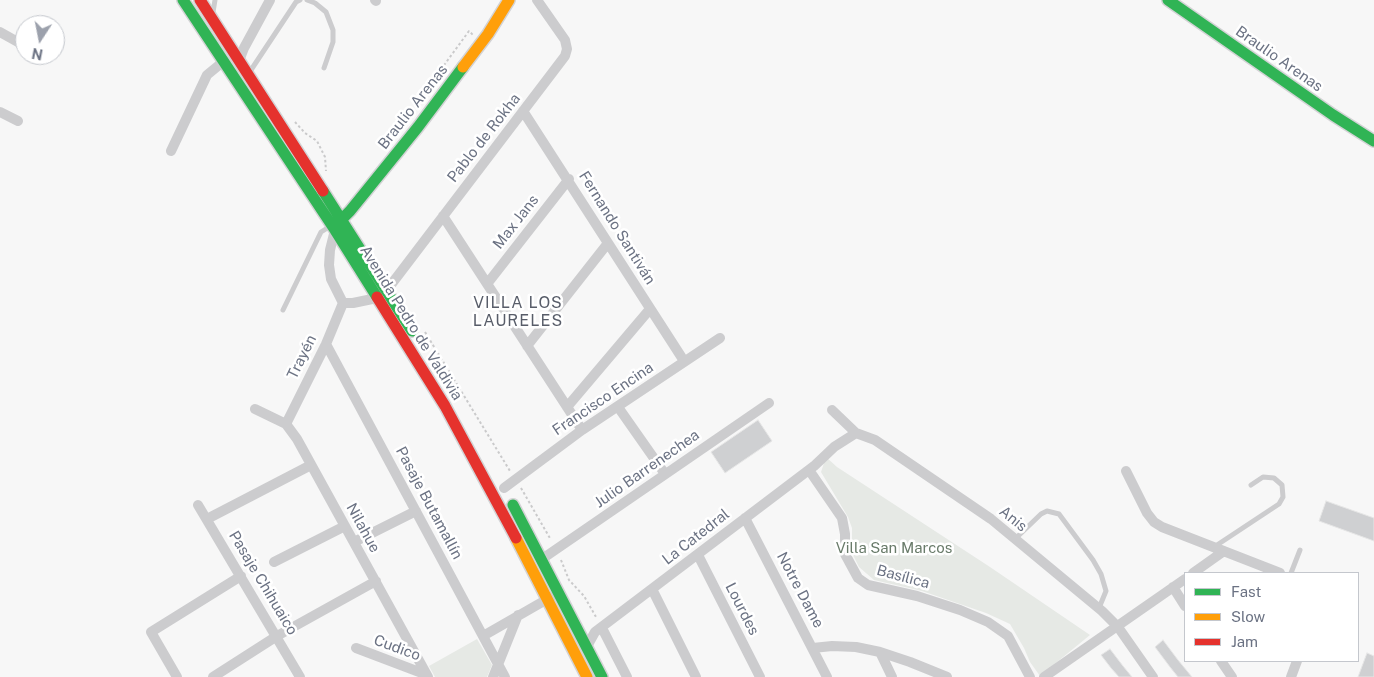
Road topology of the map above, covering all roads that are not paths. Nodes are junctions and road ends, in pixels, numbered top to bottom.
1 (183, 0) edge
2 (200, 0) edge
3 (215, 0) edge
4 (270, 0) edge
5 (300, 0) edge
6 (308, 0) edge
7 (509, 0) edge
8 (537, 0) edge
9 (1168, 0) edge
10 (212, 18) junction
11 (0, 32) edge
12 (15, 40) edge
13 (224, 61) junction
14 (239, 61) junction
15 (324, 68) dead end
16 (248, 75) junction
17 (523, 111) junction
18 (0, 112) edge
19 (18, 121) dead end
20 (1374, 141) edge
21 (171, 151) dead end
22 (569, 180) junction
23 (443, 216) junction
24 (336, 225) junction
25 (608, 243) junction
26 (486, 284) junction
27 (387, 290) junction
28 (378, 298) junction
29 (343, 303) junction
30 (650, 309) junction
31 (283, 310) dead end
32 (720, 338) dead end
33 (326, 344) junction
34 (527, 346) junction
35 (684, 361) junction
36 (769, 404) dead end
37 (567, 407) junction
38 (618, 407) junction
39 (255, 409) dead end
40 (832, 410) dead end
41 (286, 424) junction
42 (582, 430) junction
43 (856, 433) junction
44 (479, 445) dead end
45 (311, 465) junction
46 (812, 468) junction
47 (1126, 471) dead end
48 (665, 474) junction
49 (501, 484) joint
50 (1251, 485) dead end
51 (198, 505) dead end
52 (416, 511) junction
53 (745, 518) junction
54 (206, 519) junction
55 (345, 526) junction
56 (1015, 539) junction
57 (354, 542) junction
58 (1219, 550) junction
59 (1300, 550) dead end
60 (698, 555) junction
61 (542, 559) junction
62 (274, 562) dead end
63 (1194, 572) edge
64 (1277, 572) edge
65 (1291, 572) edge
66 (242, 576) junction
67 (1184, 580) edge
68 (376, 582) junction
69 (1173, 587) junction
70 (652, 589) junction
71 (553, 596) junction
72 (1184, 604) edge
73 (1099, 609) junction
74 (518, 615) junction
75 (1118, 627) junction
76 (599, 630) junction
77 (578, 632) junction
78 (277, 636) junction
79 (483, 636) junction
80 (356, 648) dead end
81 (586, 648) junction
82 (813, 648) junction
83 (880, 652) junction
84 (1222, 662) edge
85 (1297, 662) edge
86 (498, 664) junction
87 (426, 676) edge
88 (177, 677) edge
89 (213, 677) edge
90 (300, 677) edge
91 (493, 677) edge
92 (505, 677) edge
93 (587, 677) edge
94 (602, 677) edge
95 (627, 677) edge
96 (696, 677) edge
97 (760, 677) edge
98 (827, 677) edge
99 (892, 677) edge
100 (947, 677) edge
101 (1030, 677) edge
102 (1044, 677) edge
103 (1153, 677) edge
104 (1232, 677) edge
105 (1290, 677) edge

1 - 13 main road, Avenida Pedro de Valdivia
2 - 10 main road, Avenida Pedro de Valdivia
3 - 10 lane
4 - 14 street
5 - 16 lane
6 - 15 lane
7 - 24 main road, Braulio Arenas
8 - 17 street, Pablo de Rokha
9 - 20 main road, Braulio Arenas
10 - 14 main road, Avenida Pedro de Valdivia
11 - 12 street
13 - 21 street
13 - 24 main road, Avenida Pedro de Valdivia
14 - 16 main road, Avenida Pedro de Valdivia
16 - 24 main road, Avenida Pedro de Valdivia
17 - 22 street, Fernando Santiván
17 - 23 street, Pablo de Rokha
18 - 19 street
22 - 25 street, Fernando Santiván
22 - 26 street, Max Jans
23 - 26 street
23 - 27 street, Pablo de Rokha
24 - 27 main road, Avenida Pedro de Valdivia
24 - 28 main road, Avenida Pedro de Valdivia
24 - 29 street
24 - 31 lane
25 - 30 street, Fernando Santiván
25 - 34 street
26 - 34 street
27 - 44 main road, Avenida Pedro de Valdivia
28 - 29 street
28 - 71 main road, Avenida Pedro de Valdivia
29 - 33 street, Trayén
30 - 35 street, Fernando Santiván
30 - 37 street
32 - 35 street, Francisco Encina
33 - 41 street, Trayén
33 - 52 street, Pasaje Butamallín
34 - 37 street
35 - 38 street, Francisco Encina
36 - 48 street, Julio Barrenechea
37 - 42 street
38 - 42 street, Francisco Encina
38 - 48 street
39 - 41 street, Nilahue
40 - 43 street, Anis
41 - 45 street, Nilahue
42 - 49 street, Francisco Encina
43 - 46 street, La Catedral
43 - 56 street, Anis
45 - 54 street
45 - 55 street, Nilahue
46 - 53 street, La Catedral
46 - 101 street, Basílica
47 - 58 street
48 - 61 street, Julio Barrenechea
49 - 61 main road, Avenida Pedro de Valdivia
50 - 58 lane
51 - 54 street, Pasaje Chihuaico
52 - 57 street
52 - 79 street, Pasaje Butamallín
53 - 60 street, La Catedral
53 - 82 street, Notre Dame
54 - 66 street, Pasaje Chihuaico
55 - 57 street, Nilahue
55 - 62 street
56 - 73 street, Anis
56 - 73 lane
57 - 68 street, Nilahue
58 - 63 street
58 - 64 street
59 - 65 lane
60 - 70 street, La Catedral
60 - 97 street, Lourdes
61 - 71 main road, Avenida Pedro de Valdivia
66 - 78 street, Pasaje Chihuaico
66 - 88 street
67 - 69 street
68 - 78 street
68 - 87 street, Nilahue
69 - 72 street
69 - 75 street
70 - 76 street, La Catedral
70 - 96 street
71 - 74 street
71 - 77 main road, Avenida Pedro de Valdivia
71 - 93 main road, Avenida Pedro de Valdivia
73 - 75 street, Anis
74 - 79 street
74 - 86 street
75 - 102 street
75 - 103 street, Anis
76 - 77 street
76 - 81 street, La Catedral
76 - 95 street
77 - 81 main road, Avenida Pedro de Valdivia
78 - 89 street
78 - 90 street, Pasaje Chihuaico
79 - 86 street, Pasaje Butamallín
80 - 87 street, Cudico
81 - 94 main road, Avenida Pedro de Valdivia
82 - 83 street
82 - 98 street, Notre Dame
83 - 99 street
83 - 100 street
84 - 104 street
85 - 105 street
86 - 91 street
86 - 92 street, Pasaje Butamallín

